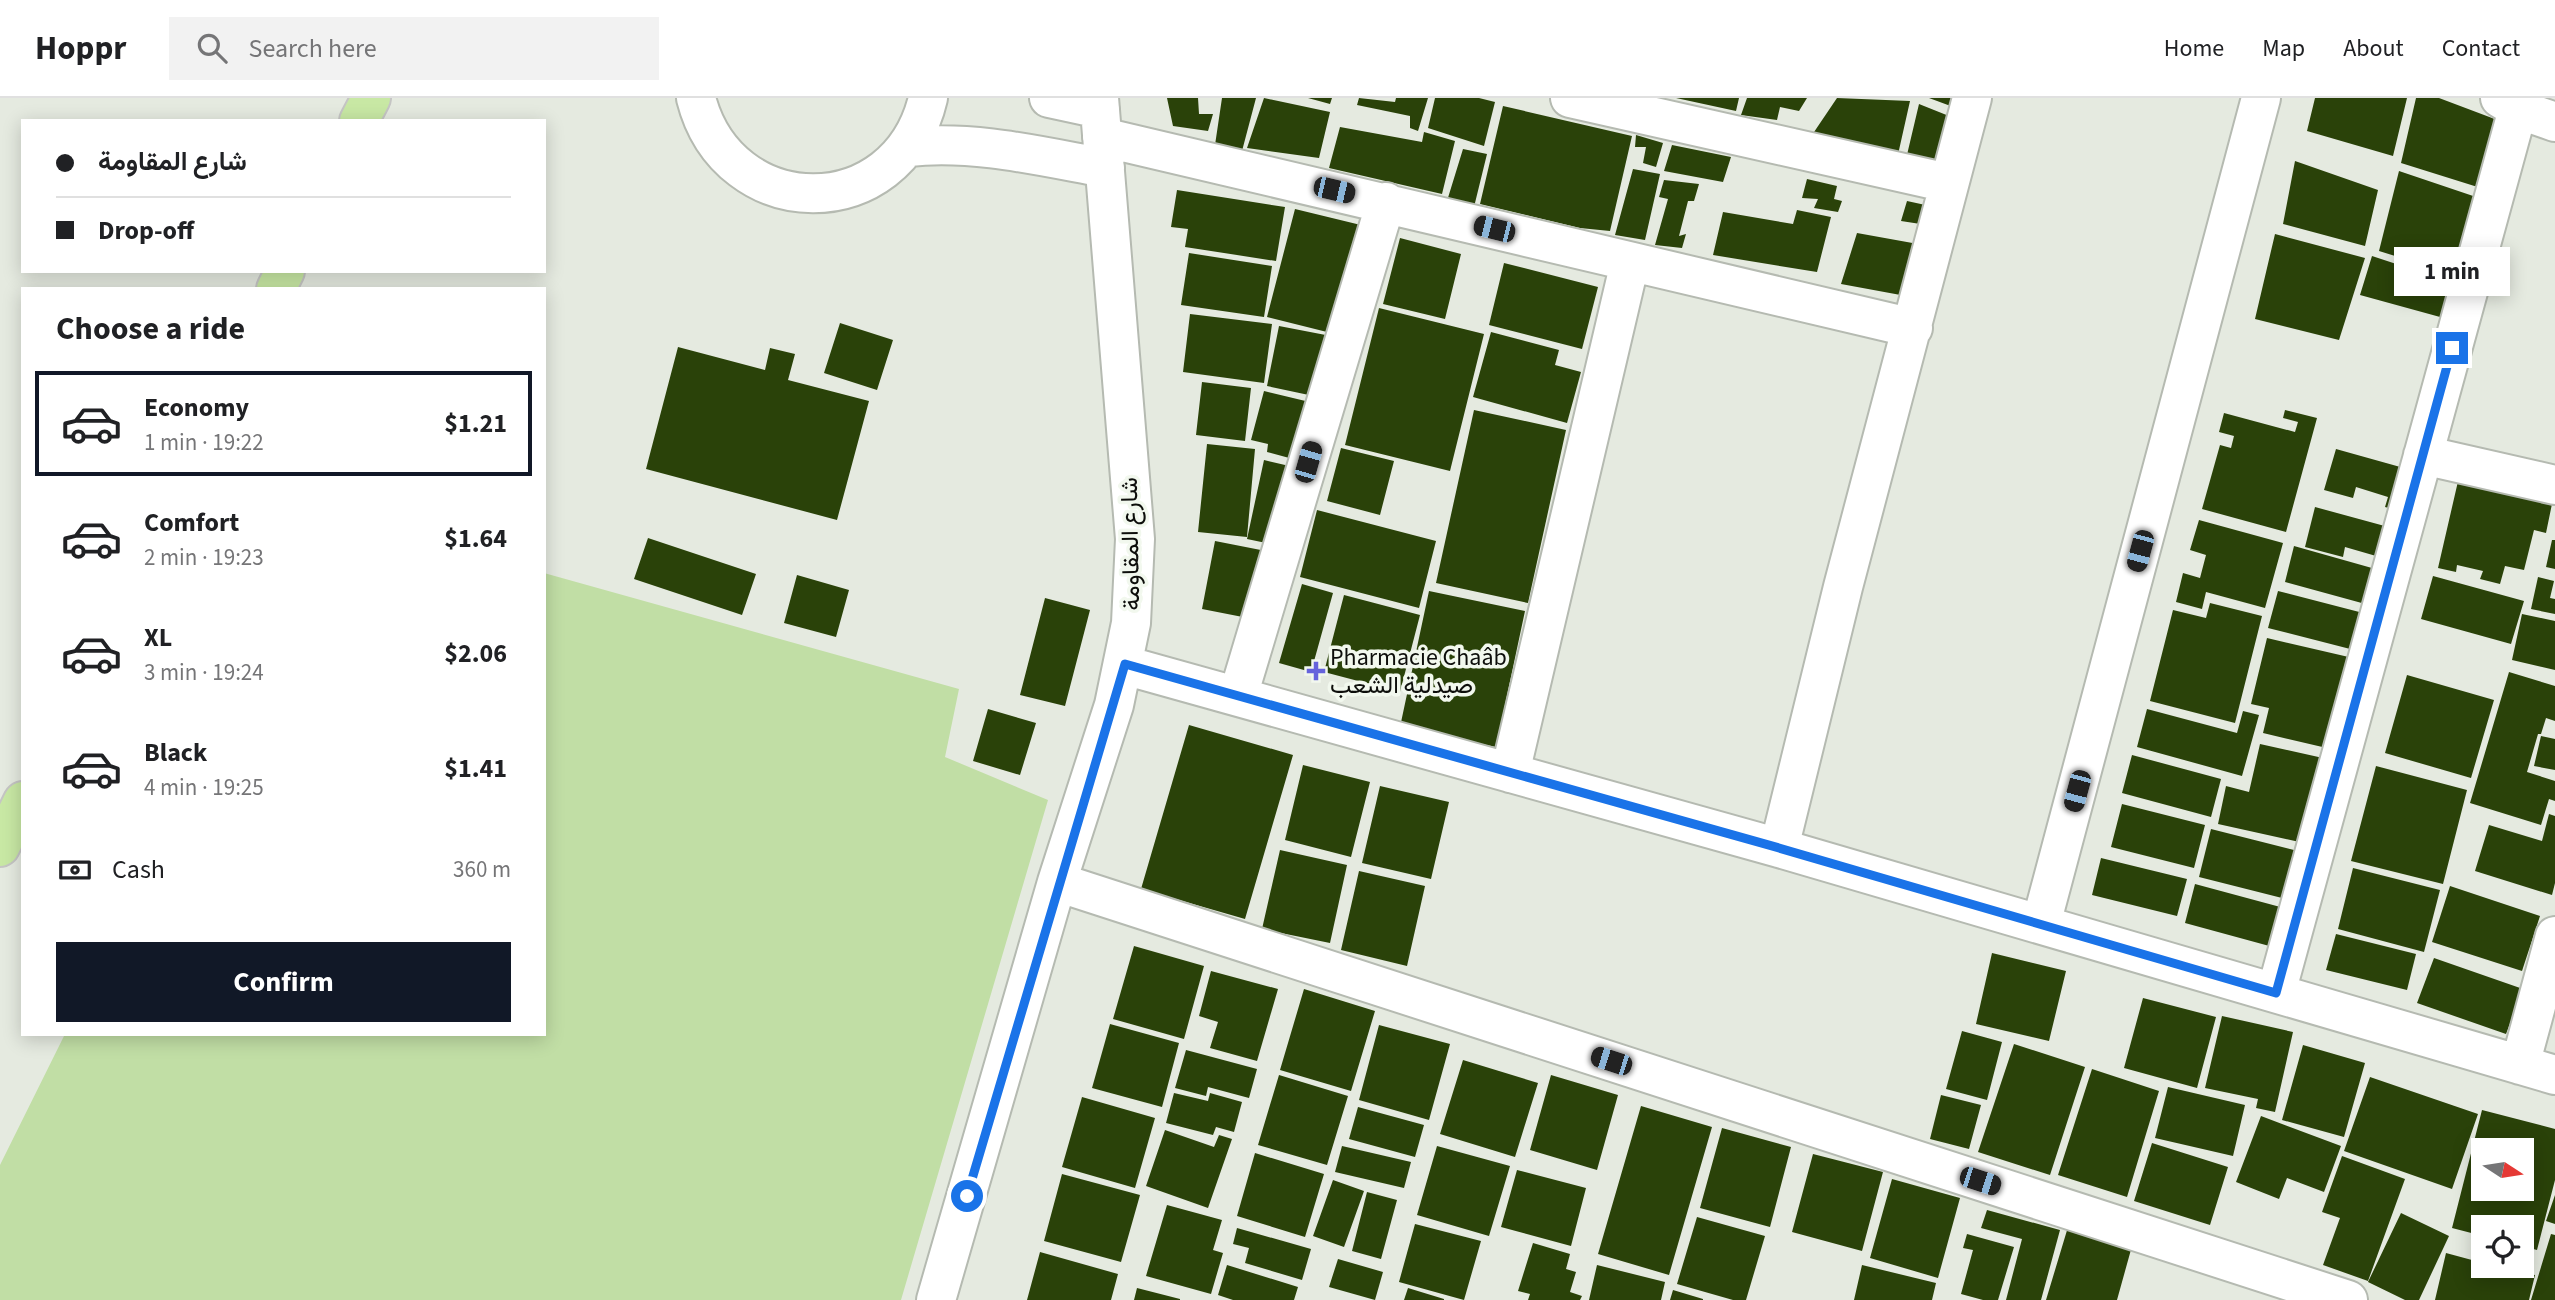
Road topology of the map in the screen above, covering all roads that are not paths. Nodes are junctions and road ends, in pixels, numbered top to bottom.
1 (371, 98) edge
2 (696, 98) edge
3 (928, 98) edge
4 (1049, 98) edge
5 (1570, 98) edge
6 (1972, 98) edge
7 (2261, 98) edge
8 (2509, 103) edge
9 (1644, 106) edge
10 (360, 119) edge
11 (2555, 122) edge
12 (1101, 128) edge
13 (908, 147) junction
14 (1948, 183) junction
15 (1386, 202) junction
16 (1630, 262) junction
17 (1913, 328) junction
18 (2423, 454) junction
19 (2555, 485) edge
20 (1125, 664) junction
21 (1238, 696) junction
22 (1510, 773) junction
23 (21, 805) edge
24 (0, 847) edge
25 (1779, 848) junction
26 (1058, 882) junction
27 (2041, 924) junction
28 (2555, 936) edge
29 (2276, 993) junction
30 (2537, 1070) edge
31 (936, 1300) edge
32 (2348, 1300) edge

1 - 10 main road
2 - 13 street
3 - 13 street
4 - 12 street
5 - 9 street
6 - 14 street
7 - 27 street
8 - 11 street
8 - 18 street
9 - 14 street
12 - 13 street
12 - 15 street
12 - 20 street, شارع المقاومة
14 - 17 street
15 - 16 street
15 - 21 street
16 - 17 street
16 - 22 street
17 - 25 street
18 - 19 street
18 - 29 street
20 - 21 street
20 - 26 street, شارع المقاومة
21 - 22 street
22 - 25 street
23 - 24 main road
25 - 27 street
26 - 31 street, شارع المقاومة
26 - 32 street
27 - 29 street
28 - 30 street
29 - 30 street

